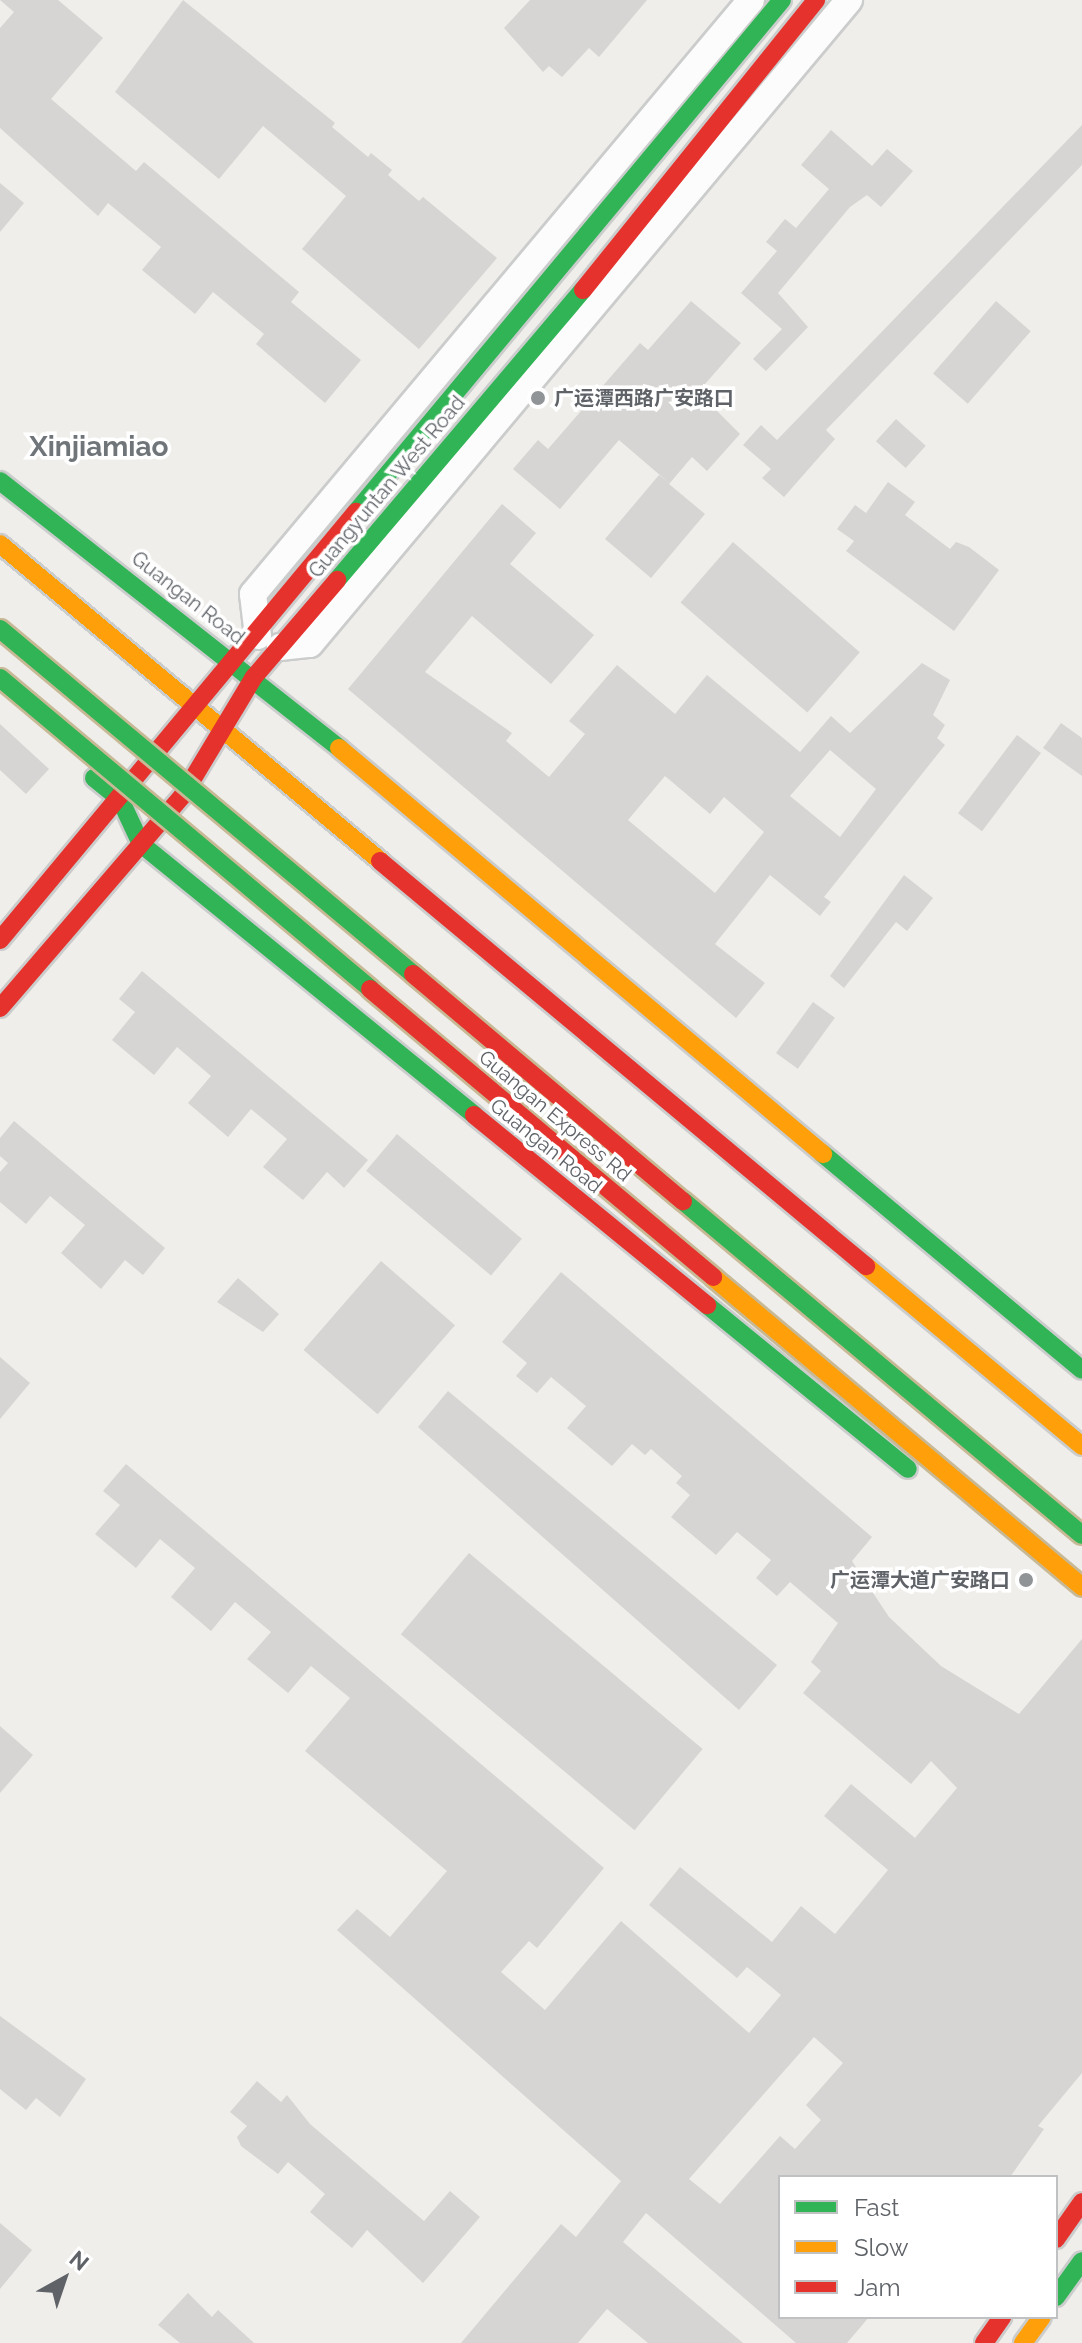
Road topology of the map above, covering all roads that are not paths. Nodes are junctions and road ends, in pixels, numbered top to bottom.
1 (751, 0) edge
2 (782, 0) edge
3 (816, 0) edge
4 (849, 0) edge
5 (0, 481) edge
6 (0, 544) edge
7 (0, 629) edge
8 (269, 641) junction
9 (0, 643) edge
10 (235, 663) junction
11 (254, 677) junction
12 (0, 678) edge
13 (0, 700) edge
14 (197, 705) junction
15 (221, 725) junction
16 (148, 766) junction
17 (183, 795) junction
18 (120, 799) junction
19 (141, 844) junction
20 (0, 940) edge
21 (0, 1008) edge
22 (1082, 1370) edge
23 (993, 1372) junction
24 (1082, 1418) edge
25 (1082, 1446) edge
26 (1082, 1524) edge
27 (1082, 1535) edge
28 (1082, 1587) edge
29 (1082, 1611) edge
30 (1082, 2202) edge
31 (1058, 2236) edge
32 (1082, 2261) edge
33 (1058, 2294) edge
34 (1001, 2319) edge
35 (1041, 2319) edge
36 (984, 2343) edge
37 (1023, 2343) edge

1 - 8 street
2 - 8 main road, Guangyuntan West Road
3 - 8 main road, Guangyuntan West Road
4 - 8 street
5 - 10 main road, Guangan Road
6 - 14 main road
7 - 27 main road, Guangan Express Rd, bridge
8 - 10 main road, Guangyuntan West Road
8 - 11 main road, Guangyuntan West Road
9 - 16 main road
10 - 11 main road, Guangan Road
10 - 14 main road, Guangyuntan West Road
11 - 15 main road, Guangyuntan West Road
11 - 22 main road, Guangan Road
12 - 28 main road, Guangan Express Rd, bridge
13 - 18 main road, Guangan Road
14 - 15 main road
14 - 16 main road, Guangyuntan West Road
15 - 17 main road, Guangyuntan West Road
15 - 23 main road
16 - 17 main road
16 - 18 main road, Guangyuntan West Road
17 - 19 main road, Guangyuntan West Road
17 - 26 main road
18 - 19 main road, Guangan Road
18 - 20 main road, Guangyuntan West Road
19 - 21 main road, Guangyuntan West Road
19 - 29 main road, Guangan Road
23 - 24 main road
23 - 25 main road
30 - 31 main road
32 - 33 main road
34 - 36 main road
35 - 37 main road

